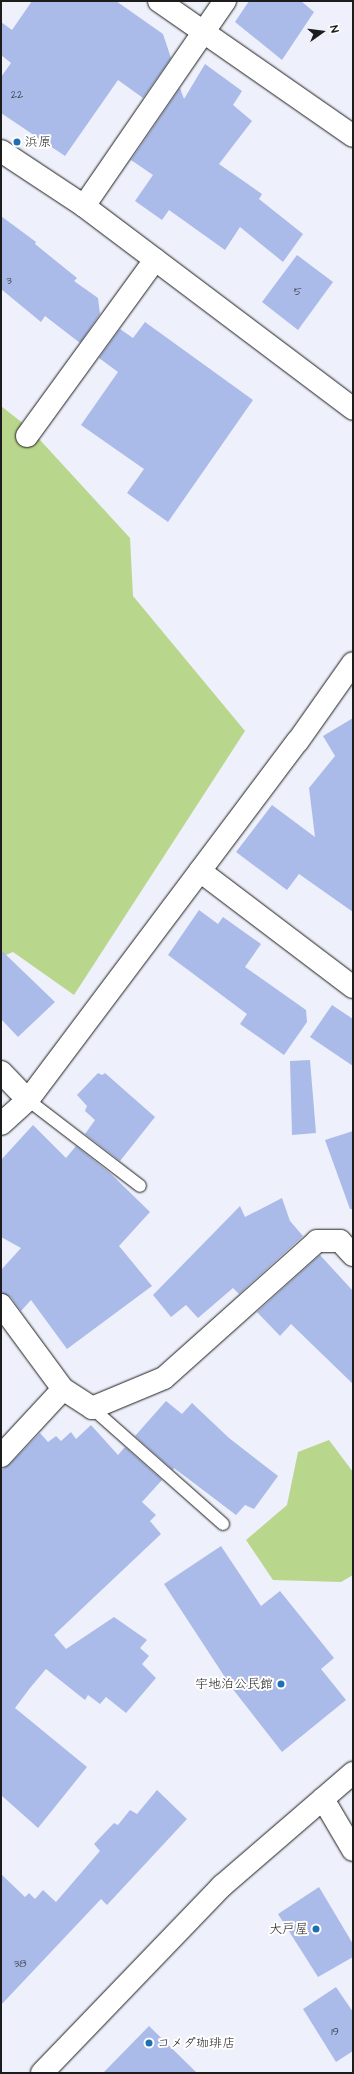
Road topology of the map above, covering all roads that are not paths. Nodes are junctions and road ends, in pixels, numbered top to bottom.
1 (159, 1) edge
2 (225, 1) edge
3 (203, 31) junction
4 (353, 136) edge
5 (1, 151) edge
6 (84, 206) junction
7 (155, 260) junction
8 (353, 410) edge
9 (27, 436) dead end
10 (353, 663) edge
11 (200, 871) junction
12 (353, 988) edge
13 (1, 1072) edge
14 (28, 1100) junction
15 (1, 1124) edge
16 (140, 1186) dead end
17 (353, 1255) edge
18 (1, 1305) edge
19 (63, 1389) junction
20 (92, 1408) junction
21 (1, 1456) edge
22 (223, 1524) dead end
23 (353, 1773) edge
24 (323, 1799) junction
25 (353, 1850) edge
26 (42, 2073) edge

1 - 3 street
2 - 3 street
3 - 4 street
3 - 6 street
5 - 6 street
6 - 7 street
7 - 8 street
7 - 9 street
10 - 11 street
11 - 12 street
11 - 14 street
13 - 14 street
14 - 15 street
14 - 16 lane
17 - 20 street
18 - 19 street
19 - 20 street
19 - 21 street
20 - 22 lane
23 - 24 street
24 - 25 street
24 - 26 street

